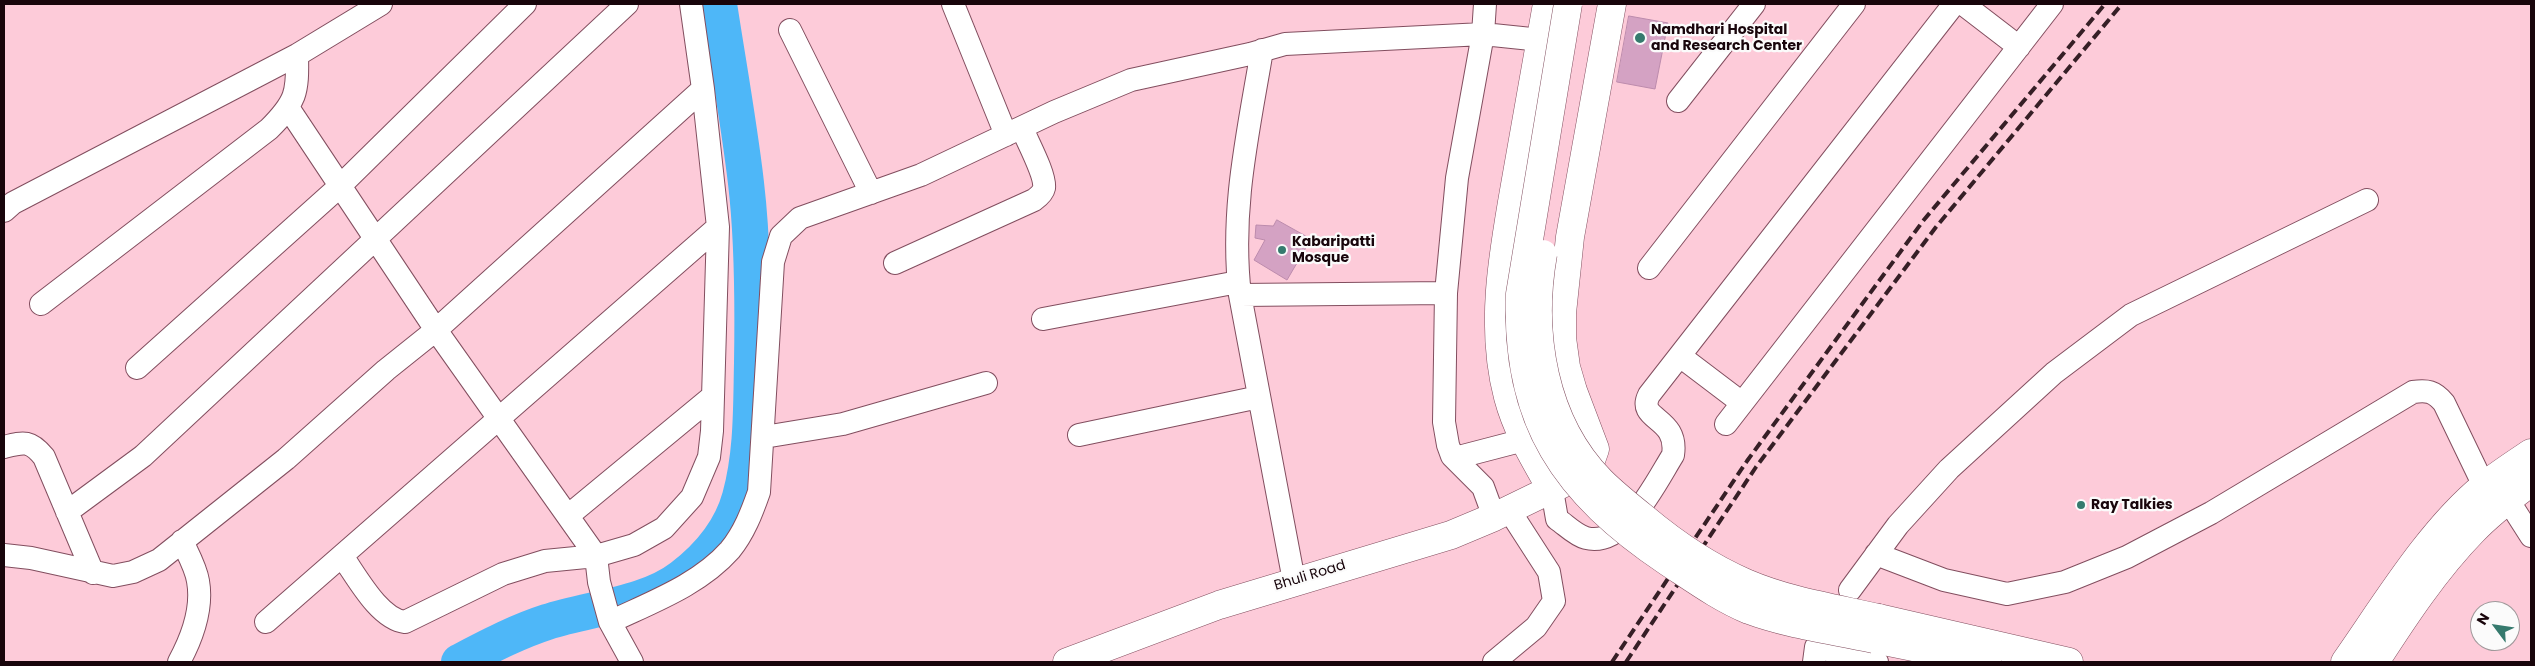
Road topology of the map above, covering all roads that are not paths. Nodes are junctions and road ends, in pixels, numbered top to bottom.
1 (381, 4) edge
2 (525, 4) edge
3 (628, 4) edge
4 (691, 4) edge
5 (953, 4) edge
6 (1485, 4) edge
7 (1547, 4) edge
8 (1568, 4) edge
9 (1587, 4) edge
10 (1612, 4) edge
11 (1754, 4) edge
12 (1854, 4) edge
13 (1954, 4) edge
14 (1962, 4) edge
15 (2052, 4) edge
16 (790, 30) dead end
17 (1483, 34) junction
18 (1541, 40) junction
19 (2019, 47) junction
20 (1262, 50) junction
21 (297, 55) junction
22 (703, 89) junction
23 (1678, 101) dead end
24 (289, 109) junction
25 (1014, 131) junction
26 (339, 187) junction
27 (871, 193) junction
28 (2367, 200) dead end
29 (4, 212) edge
30 (718, 227) junction
31 (374, 240) junction
32 (895, 263) dead end
33 (1649, 268) dead end
34 (1239, 289) junction
35 (1446, 294) junction
36 (41, 304) dead end
37 (1043, 319) dead end
38 (436, 330) junction
39 (1680, 356) junction
40 (136, 368) dead end
41 (986, 383) dead end
42 (713, 396) junction
43 (1259, 397) junction
44 (1742, 403) junction
45 (499, 419) junction
46 (1726, 424) dead end
47 (1078, 435) dead end
48 (764, 437) junction
49 (1524, 440) junction
50 (4, 447) edge
51 (2531, 453) edge
52 (1455, 458) junction
53 (2531, 482) edge
54 (2484, 486) junction
55 (1552, 490) junction
56 (2508, 500) junction
57 (67, 512) junction
58 (1502, 514) junction
59 (569, 515) junction
60 (2531, 536) edge
61 (182, 541) junction
62 (1876, 554) junction
63 (4, 555) edge
64 (342, 556) junction
65 (596, 556) junction
66 (93, 573) junction
67 (1294, 581) junction
68 (1850, 590) dead end
69 (608, 618) junction
70 (266, 622) dead end
71 (1876, 640) edge
72 (179, 662) edge
73 (632, 662) edge
74 (1067, 662) edge
75 (1494, 662) edge
76 (1814, 662) edge
77 (1987, 662) edge
78 (2069, 662) edge
79 (2345, 662) edge
80 (2375, 662) edge

1 - 21 street
2 - 26 street
3 - 31 street
4 - 22 street
5 - 25 street
6 - 17 street
7 - 18 main road
8 - 71 main road, bridge
9 - 71 main road, bridge
10 - 55 main road, Bhuli Road
11 - 23 street
12 - 33 street
13 - 39 street
14 - 19 street
15 - 19 street
16 - 27 street
17 - 18 street
17 - 20 street
17 - 35 street
18 - 49 main road
19 - 44 street
20 - 25 street
20 - 34 street
21 - 24 street
21 - 29 street
22 - 30 street
22 - 38 street
24 - 26 street
24 - 36 street
25 - 27 street
25 - 32 street
26 - 31 street
26 - 40 street
27 - 48 street
28 - 62 street
30 - 42 street
30 - 45 street
31 - 38 street
31 - 57 street
34 - 35 street
34 - 37 street
34 - 43 street
35 - 52 street
38 - 45 street
38 - 61 street
39 - 44 street
39 - 55 street
41 - 48 street
42 - 59 street
42 - 65 street
43 - 47 street
43 - 67 street
44 - 46 street
45 - 59 street
45 - 64 street
48 - 69 street
49 - 52 street
49 - 55 main road
50 - 57 street
51 - 54 main road
52 - 58 street
53 - 56 main road
54 - 62 street
54 - 79 main road
55 - 58 main road, Bhuli Road
56 - 60 street
56 - 80 main road
57 - 66 street
58 - 67 main road, Bhuli Road
58 - 75 street
59 - 65 street
61 - 66 street
61 - 72 street
62 - 68 street
63 - 66 street
64 - 65 street
64 - 70 street
65 - 69 street
67 - 74 main road, Bhuli Road
69 - 73 street
71 - 76 street
71 - 77 main road
71 - 78 main road

